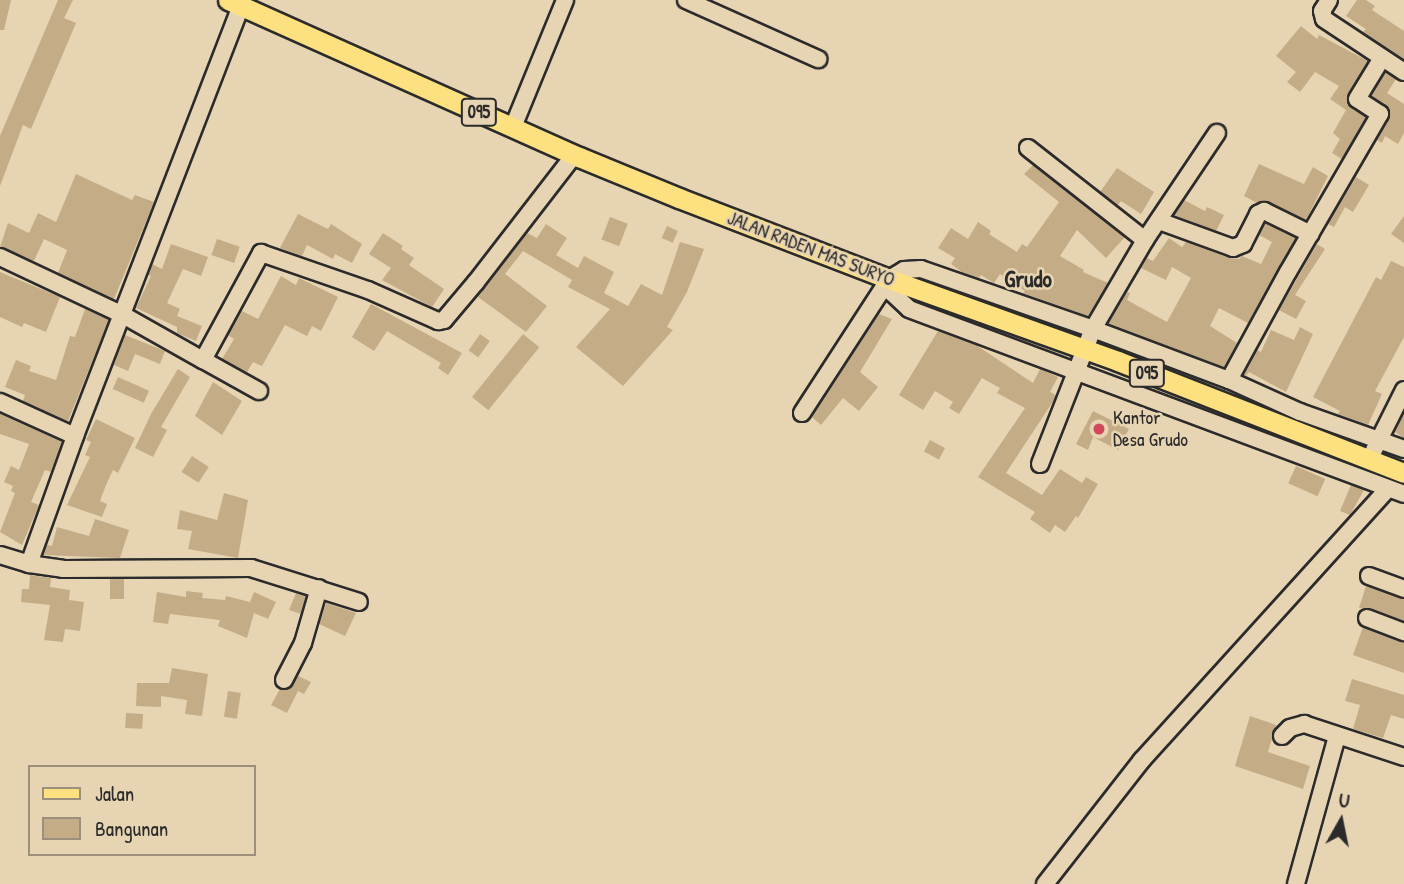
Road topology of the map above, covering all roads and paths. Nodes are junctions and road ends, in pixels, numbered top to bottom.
1 (565, 0) edge
2 (687, 0) edge
3 (1329, 0) edge
4 (235, 3) edge
5 (1382, 58) junction
6 (818, 59) dead end
7 (1404, 72) edge
8 (513, 127) junction
9 (1217, 133) dead end
10 (1028, 148) dead end
11 (575, 155) junction
12 (1159, 221) junction
13 (1311, 234) junction
14 (1145, 240) junction
15 (0, 257) edge
16 (889, 279) junction
17 (123, 314) junction
18 (1093, 329) junction
19 (1086, 350) junction
20 (203, 360) junction
21 (1078, 374) junction
22 (1229, 380) junction
23 (1404, 390) edge
24 (259, 391) dead end
25 (0, 402) edge
26 (802, 413) dead end
27 (75, 436) junction
28 (1378, 440) junction
29 (1404, 449) edge
30 (1369, 462) junction
31 (1040, 464) dead end
32 (1404, 473) edge
33 (1388, 489) junction
34 (1404, 494) edge
35 (0, 555) edge
36 (29, 564) junction
37 (1368, 576) dead end
38 (319, 588) junction
39 (1404, 589) edge
40 (359, 602) dead end
41 (1367, 618) dead end
42 (1404, 632) edge
43 (284, 680) dead end
44 (1282, 736) dead end
45 (1337, 736) junction
46 (1404, 757) edge
47 (1045, 884) edge
48 (1296, 884) edge

1 - 8 street
2 - 6 street
3 - 5 street
4 - 8 main road, JALAN RADEN MAS SURYO / 095
4 - 17 street
5 - 7 street
5 - 13 street
8 - 11 main road, JALAN RADEN MAS SURYO / 095
9 - 12 street
10 - 14 street
11 - 16 main road, JALAN RADEN MAS SURYO / 095
11 - 20 street
12 - 13 street
12 - 14 street
13 - 22 street
14 - 18 street
15 - 17 street
16 - 18 street
16 - 19 main road, JALAN RADEN MAS SURYO / 095
16 - 21 street
16 - 26 street
17 - 20 street
17 - 27 street
18 - 19 street
18 - 22 street
19 - 21 street
19 - 30 main road, JALAN RADEN MAS SURYO / 095
20 - 24 street
21 - 31 street
21 - 33 street
22 - 28 street
23 - 28 street
25 - 27 street
27 - 36 street
28 - 29 street
28 - 30 street
30 - 32 main road, JALAN RADEN MAS SURYO / 095
33 - 34 street
33 - 47 street
35 - 36 street
36 - 38 street
37 - 39 street
38 - 40 street
38 - 43 street
41 - 42 street
44 - 45 street
45 - 46 street
45 - 48 street

